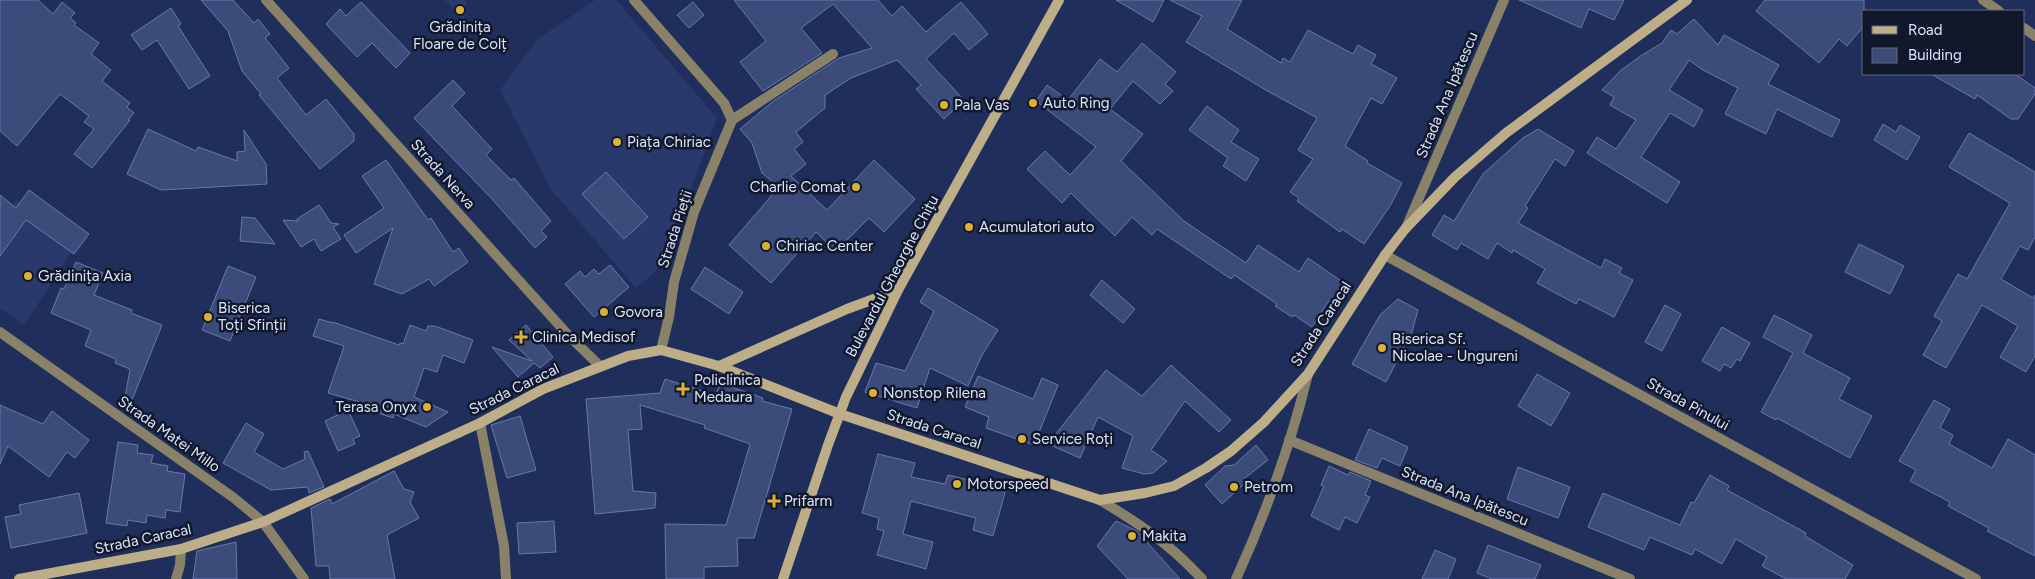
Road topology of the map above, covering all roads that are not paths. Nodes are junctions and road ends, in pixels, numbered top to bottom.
1 (266, 0) edge
2 (634, 0) edge
3 (1059, 0) edge
4 (1504, 0) edge
5 (1687, 0) edge
6 (1984, 0) edge
7 (1998, 10) edge
8 (834, 54) dead end
9 (732, 120) junction
10 (1405, 229) junction
11 (1385, 255) junction
12 (898, 290) junction
13 (0, 332) edge
14 (661, 350) junction
15 (600, 366) junction
16 (719, 366) junction
17 (1308, 374) junction
18 (840, 414) junction
19 (480, 422) junction
20 (1289, 440) junction
21 (1100, 500) junction
22 (263, 522) junction
23 (181, 549) junction
24 (19, 579) edge
25 (176, 579) edge
26 (304, 579) edge
27 (506, 579) edge
28 (783, 579) edge
29 (1202, 579) edge
30 (1236, 579) edge
31 (1630, 579) edge
32 (1976, 579) edge

1 - 15 street, Strada Nerva
2 - 9 street
3 - 12 main road, Bulevardul Gheorghe Chițu
4 - 10 street, Strada Ana Ipătescu
5 - 10 main road, Strada Caracal
6 - 7 street
8 - 9 street
9 - 14 street, Strada Pieții
10 - 11 main road, Strada Caracal
11 - 17 main road, Strada Caracal
11 - 32 street, Strada Pinului
12 - 16 main road
12 - 18 main road, Bulevardul Gheorghe Chițu
13 - 22 street, Strada Matei Millo
14 - 15 main road, Strada Caracal
14 - 16 main road, Strada Caracal
15 - 19 main road, Strada Caracal
16 - 18 main road, Strada Caracal
17 - 20 street
17 - 21 main road, Strada Caracal
18 - 21 main road, Strada Caracal
18 - 28 main road, Bulevardul Gheorghe Chițu
19 - 22 main road, Strada Caracal
19 - 27 street
20 - 30 street
20 - 31 street, Strada Ana Ipătescu
21 - 29 street
22 - 23 main road, Strada Caracal
22 - 26 street, Strada Matei Millo
23 - 24 main road, Strada Caracal
23 - 25 street

